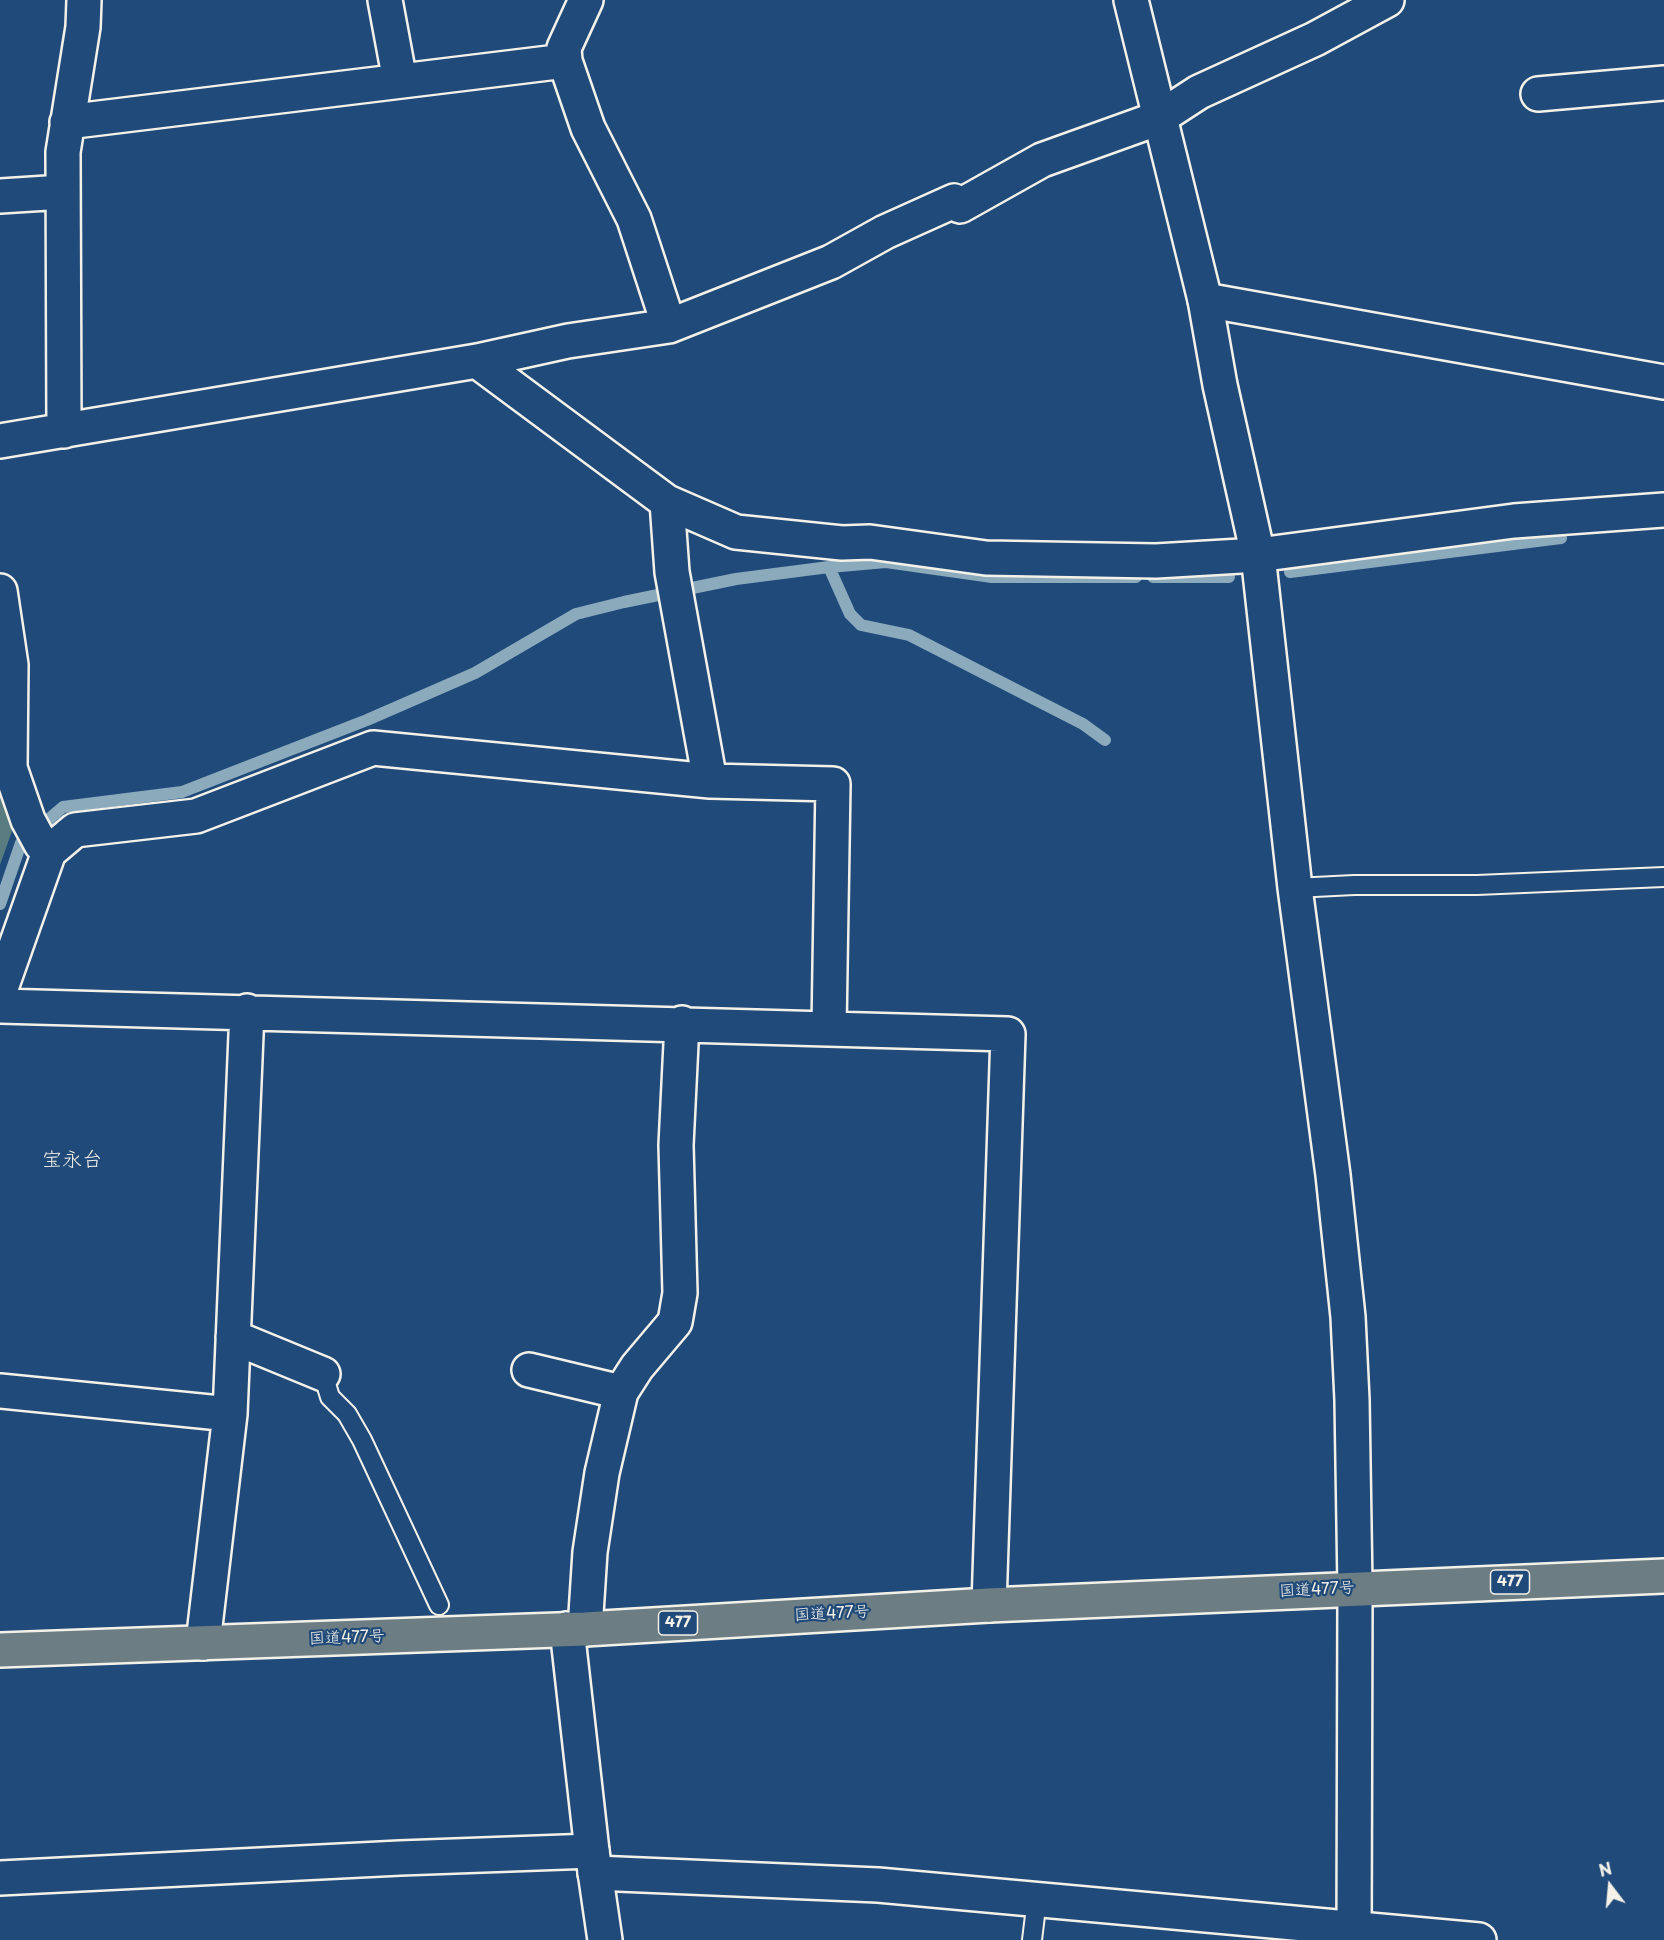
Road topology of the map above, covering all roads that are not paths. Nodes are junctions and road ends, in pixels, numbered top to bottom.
1 (84, 0) edge
2 (385, 0) edge
3 (586, 0) edge
4 (1131, 0) edge
5 (1387, 0) edge
6 (565, 61) junction
7 (400, 81) junction
8 (1664, 83) edge
9 (1538, 94) dead end
10 (1159, 118) junction
11 (67, 122) junction
12 (63, 192) junction
13 (0, 196) edge
14 (1205, 300) junction
15 (669, 327) junction
16 (477, 361) junction
17 (1664, 382) edge
18 (64, 431) junction
19 (0, 441) edge
20 (667, 502) junction
21 (1664, 510) edge
22 (1258, 555) junction
23 (0, 591) edge
24 (710, 782) junction
25 (39, 839) junction
26 (1664, 877) edge
27 (1295, 888) junction
28 (0, 991) edge
29 (0, 1006) edge
30 (247, 1011) junction
31 (681, 1023) junction
32 (829, 1029) junction
33 (233, 1337) junction
34 (529, 1370) dead end
35 (323, 1374) joint
36 (0, 1391) edge
37 (621, 1392) junction
38 (230, 1413) junction
39 (1664, 1576) edge
40 (1355, 1588) junction
41 (440, 1605) dead end
42 (988, 1605) junction
43 (576, 1629) junction
44 (203, 1643) junction
45 (0, 1650) edge
46 (593, 1862) junction
47 (0, 1878) edge
48 (1037, 1899) junction
49 (1354, 1934) edge
50 (605, 1940) edge
51 (1032, 1940) edge
52 (1479, 1940) edge

1 - 11 street
2 - 7 street
3 - 6 street
4 - 10 street
5 - 10 street
6 - 7 street
6 - 15 street
7 - 11 street
8 - 9 street
10 - 14 street
10 - 15 street
11 - 12 street
12 - 13 street
12 - 18 street
14 - 17 street
14 - 22 street
15 - 16 street
16 - 18 street
16 - 20 street
18 - 19 street
20 - 22 street
20 - 24 street
21 - 22 street
22 - 27 street
23 - 25 street
24 - 25 street
24 - 32 street
25 - 28 street
26 - 27 lane
27 - 40 street
29 - 30 street
30 - 31 street
30 - 33 street
31 - 32 street
31 - 37 street
32 - 42 street
33 - 35 street
33 - 38 street
34 - 37 street
35 - 41 lane
36 - 38 street
37 - 43 street
38 - 44 street
39 - 40 highway, 国道477号 / 477
40 - 42 highway, 国道477号 / 477
40 - 49 street
42 - 43 highway, 国道477号 / 477
43 - 44 highway, 国道477号 / 477
43 - 46 street
44 - 45 highway, 国道477号 / 477
46 - 47 street
46 - 48 street
46 - 50 street
48 - 49 street
48 - 51 lane
49 - 52 street

